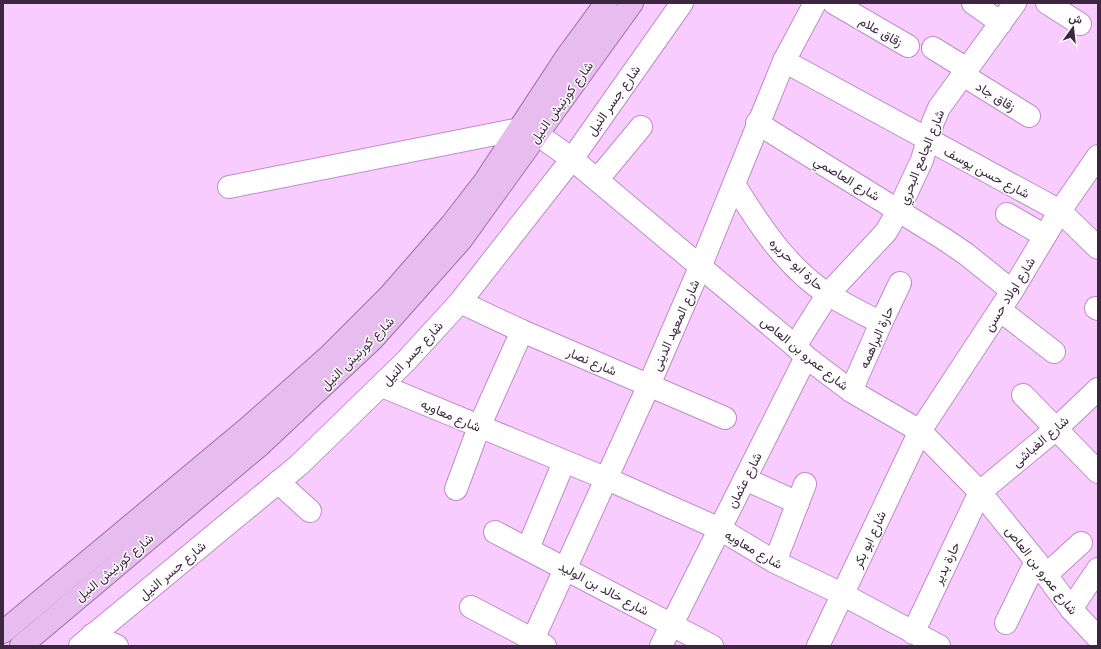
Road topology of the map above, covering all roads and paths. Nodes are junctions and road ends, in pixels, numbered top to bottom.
1 (606, 3) edge
2 (632, 3) edge
3 (682, 3) edge
4 (815, 3) edge
5 (834, 3) edge
6 (973, 3) edge
7 (1015, 3) edge
8 (1047, 3) edge
9 (1001, 23) junction
10 (1080, 24) dead end
11 (908, 46) dead end
12 (933, 48) dead end
13 (784, 61) junction
14 (965, 72) junction
15 (1029, 116) dead end
16 (757, 123) junction
17 (641, 127) dead end
18 (528, 131) junction
19 (928, 141) junction
20 (572, 159) junction
21 (1096, 163) edge
22 (598, 180) junction
23 (734, 184) junction
24 (229, 187) dead end
25 (899, 209) junction
26 (1060, 212) junction
27 (1006, 214) dead end
28 (1045, 236) junction
29 (1098, 248) edge
30 (701, 265) junction
31 (900, 283) dead end
32 (1012, 291) junction
33 (828, 294) junction
34 (460, 302) junction
35 (1000, 310) junction
36 (881, 323) junction
37 (522, 331) junction
38 (800, 351) junction
39 (1054, 352) dead end
40 (649, 385) junction
41 (382, 386) junction
42 (1098, 389) edge
43 (852, 391) junction
44 (1023, 395) dead end
45 (725, 418) dead end
46 (478, 427) junction
47 (1056, 429) junction
48 (920, 431) junction
49 (564, 462) junction
50 (1098, 472) edge
51 (605, 478) junction
52 (745, 479) junction
53 (278, 482) junction
54 (456, 489) dead end
55 (980, 492) junction
56 (310, 511) dead end
57 (720, 529) junction
58 (495, 532) dead end
59 (1081, 543) dead end
60 (528, 548) junction
61 (775, 562) junction
62 (566, 568) junction
63 (1041, 568) junction
64 (1098, 569) edge
65 (842, 594) junction
66 (471, 606) dead end
67 (1071, 608) junction
68 (1006, 623) dead end
69 (672, 625) junction
70 (5, 627) edge
71 (913, 633) junction
72 (1098, 638) edge
73 (86, 641) edge
74 (536, 644) edge
75 (21, 646) edge
76 (117, 646) edge
77 (661, 646) edge
78 (712, 646) edge
79 (818, 646) edge
80 (938, 646) edge

1 - 18 main road, شارع كورنيش النيل
2 - 18 main road, شارع كورنيش النيل
3 - 20 street, شارع جسر النيل
4 - 13 street, شارع المعهد الدينى
5 - 11 street, زقاق علام
6 - 9 street
7 - 9 street, شارع الجامع البحري
8 - 10 street
9 - 14 street, شارع الجامع البحري
12 - 14 street, زقاق جاد
13 - 16 street, شارع المعهد الدينى
13 - 19 street, شارع حسن يوسف
14 - 15 street, زقاق جاد
14 - 19 street, شارع الجامع البحري
16 - 23 street, شارع المعهد الدينى
16 - 25 street, شارع العاصمي
17 - 22 street
18 - 20 street, شارع عمرو بن العاص
18 - 24 street
18 - 70 main road, شارع كورنيش النيل
18 - 75 main road, شارع كورنيش النيل
19 - 25 street, شارع الجامع البحري
19 - 26 street, شارع حسن يوسف
20 - 22 street, شارع عمرو بن العاص
20 - 34 street, شارع جسر النيل
21 - 26 street, شارع اولاد حسن
22 - 30 street, شارع عمرو بن العاص
23 - 30 street, شارع المعهد الدينى
23 - 33 street, حارة ابو حريره
25 - 32 street, شارع العاصمي
25 - 33 street, شارع الجامع البحري
26 - 28 street, شارع اولاد حسن
26 - 29 street, شارع حسن يوسف
27 - 28 street
28 - 32 street, شارع اولاد حسن
30 - 38 street, شارع عمرو بن العاص
30 - 40 street, شارع المعهد الدينى
31 - 36 street, حارة البراهمه
32 - 35 street, شارع اولاد حسن
33 - 36 street, حارة ابو حريره
33 - 38 street, شارع الجامع البحري
34 - 37 street, شارع نصار
34 - 41 street, شارع جسر النيل
35 - 39 street
35 - 48 street, شارع اولاد حسن
36 - 43 street, حارة البراهمه
37 - 40 street, شارع نصار
37 - 46 street
38 - 43 street, شارع عمرو بن العاص
38 - 52 street, شارع عثمان
40 - 45 street, شارع نصار
40 - 51 street, شارع المعهد الدينى
41 - 46 street, شارع معاويه
41 - 53 street, شارع جسر النيل
42 - 47 street, شارع الغباشى
43 - 48 street, شارع عمرو بن العاص
44 - 47 street
46 - 49 street, شارع معاويه
46 - 54 street
47 - 50 street
47 - 55 street, شارع الغباشى
48 - 55 street, شارع عمرو بن العاص
48 - 65 street, شارع ابو بكر
49 - 51 street, شارع معاويه
49 - 60 street
51 - 57 street, شارع معاويه
51 - 62 street, شارع المعهد الدينى
52 - 57 street, شارع عثمان
52 - 61 street
53 - 56 street
53 - 73 street, شارع جسر النيل
55 - 63 street, شارع عمرو بن العاص
55 - 71 street, حارة بدير
57 - 61 street, شارع معاويه
57 - 69 street, شارع عثمان
58 - 60 street, شارع خالد بن الوليد
59 - 63 street
60 - 62 street, شارع خالد بن الوليد
61 - 65 street, شارع معاويه
62 - 69 street, شارع خالد بن الوليد
62 - 74 street, شارع المعهد الدينى
63 - 67 street, شارع عمرو بن العاص
63 - 68 street
64 - 67 street
65 - 71 street, شارع معاويه
65 - 79 street, شارع ابو بكر
66 - 74 street
67 - 72 street, شارع عمرو بن العاص
69 - 77 street, شارع عثمان
69 - 78 street, شارع خالد بن الوليد
71 - 80 street, شارع معاويه
73 - 76 street

